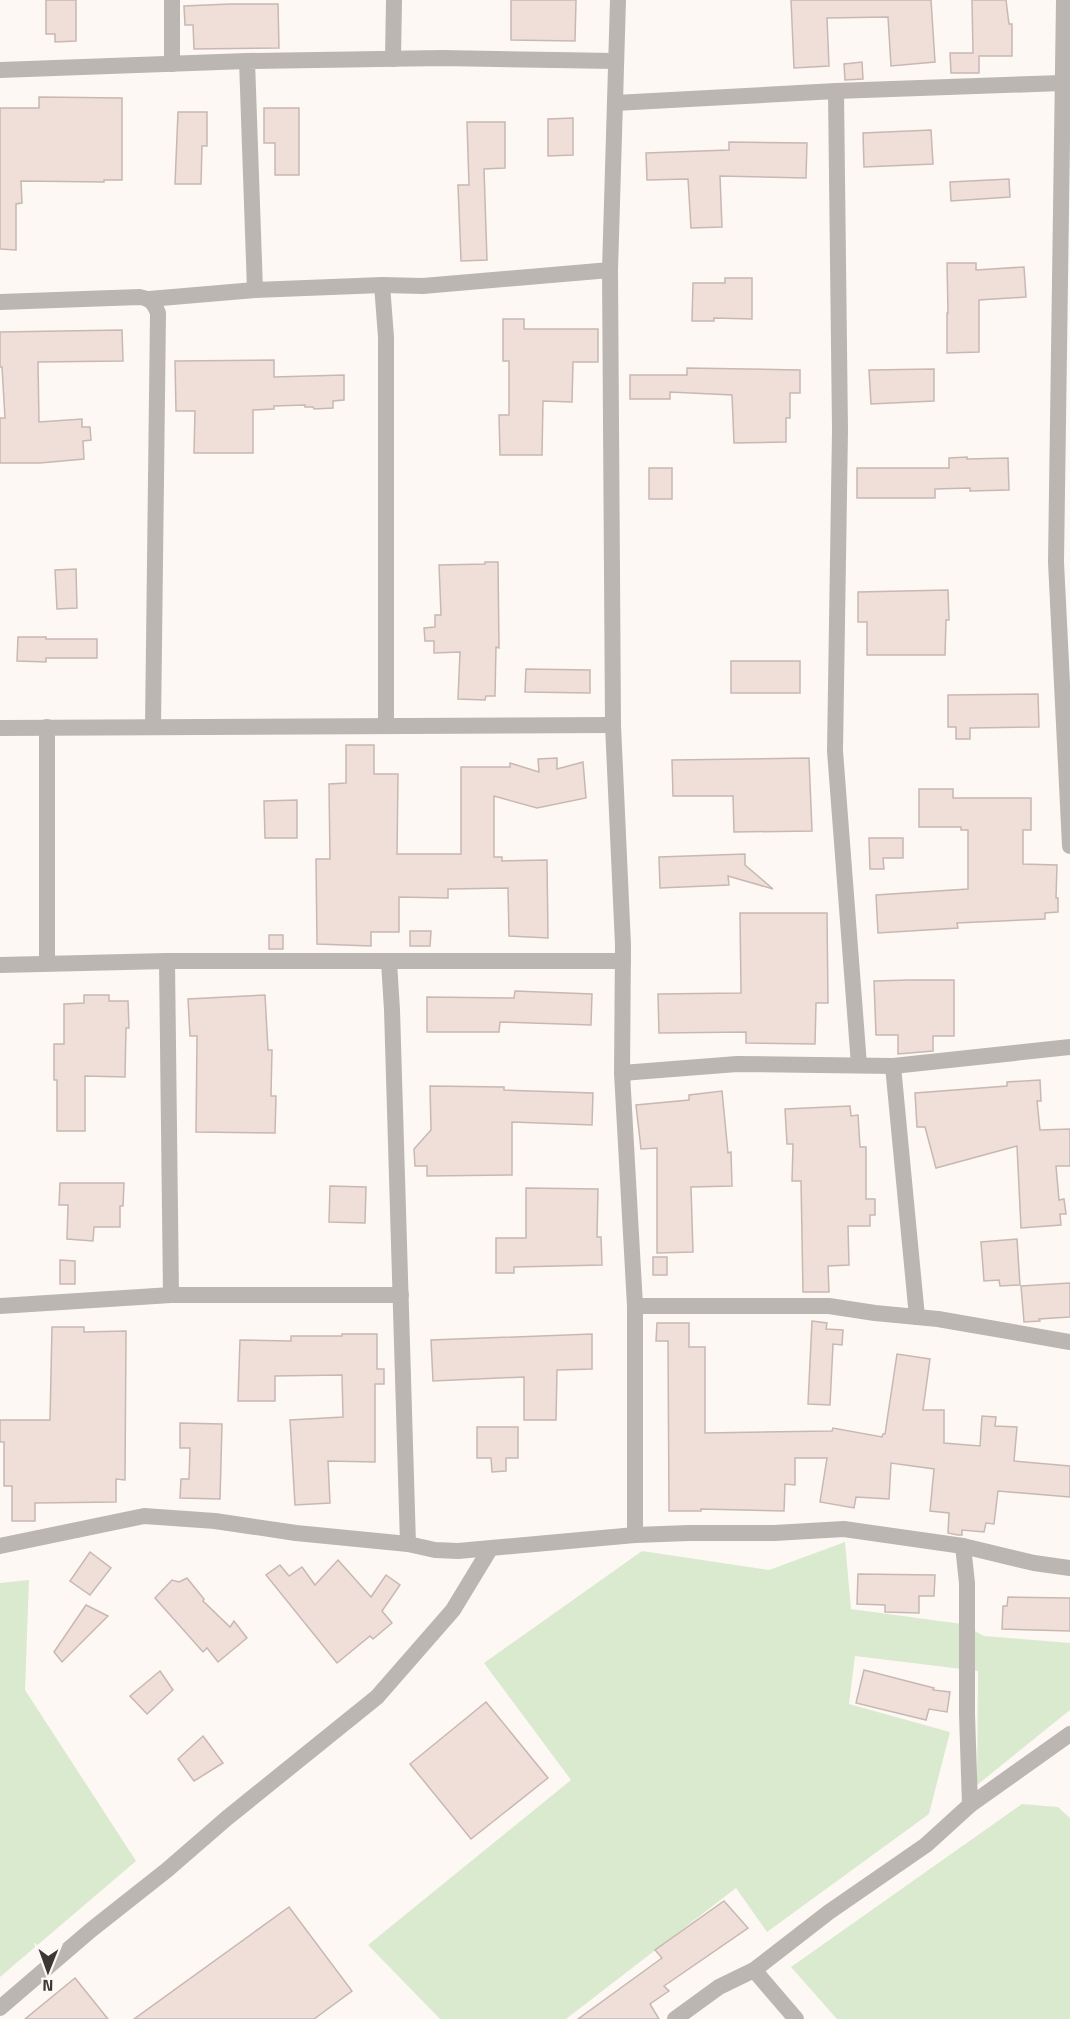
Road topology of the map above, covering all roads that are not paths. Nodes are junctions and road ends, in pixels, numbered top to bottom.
1 (172, 0) edge
2 (394, 0) edge
3 (618, 0) edge
4 (1064, 0) edge
5 (393, 59) junction
6 (247, 61) junction
7 (616, 61) junction
8 (172, 64) junction
9 (0, 70) edge
10 (1062, 83) junction
11 (836, 91) junction
12 (615, 103) junction
13 (610, 270) junction
14 (382, 285) junction
15 (1064, 289) edge
16 (255, 290) junction
17 (149, 299) junction
18 (0, 302) edge
19 (613, 724) junction
20 (386, 726) junction
21 (153, 727) junction
22 (0, 728) edge
23 (47, 728) junction
24 (1069, 793) edge
25 (1070, 846) edge
26 (167, 961) junction
27 (623, 961) junction
28 (389, 962) junction
29 (47, 963) junction
30 (0, 965) edge
31 (1070, 1047) edge
32 (859, 1065) junction
33 (893, 1066) junction
34 (622, 1073) junction
35 (171, 1294) junction
36 (401, 1295) junction
37 (635, 1305) junction
38 (0, 1306) edge
39 (917, 1317) junction
40 (1070, 1342) edge
41 (635, 1535) junction
42 (408, 1544) junction
43 (0, 1546) edge
44 (963, 1546) junction
45 (490, 1549) junction
46 (1070, 1568) edge
47 (1070, 1734) edge
48 (970, 1805) junction
49 (754, 1970) junction
50 (0, 2008) edge
51 (675, 2019) edge
52 (796, 2019) edge

1 - 8 street
2 - 5 street
3 - 7 street
4 - 10 street
5 - 6 street
5 - 7 street
6 - 8 street
6 - 16 street
7 - 12 street
8 - 9 street
10 - 11 street
10 - 15 street
11 - 12 street
11 - 32 street
12 - 13 street
13 - 14 street
13 - 19 street
14 - 16 street
14 - 20 street
15 - 24 street
16 - 17 street
17 - 18 street
17 - 21 street
19 - 20 street
19 - 27 street
20 - 21 street
21 - 23 street
22 - 23 street
23 - 29 street
24 - 25 street
26 - 28 street
26 - 29 street
26 - 35 street
27 - 28 street
27 - 34 street
28 - 36 street
29 - 30 street
31 - 33 street
32 - 33 street
32 - 34 street
33 - 39 street
34 - 37 street
35 - 36 street
35 - 38 street
36 - 42 street
37 - 39 street
37 - 41 street
39 - 40 street
41 - 44 street
41 - 45 street
42 - 43 street
42 - 45 street
44 - 46 street
44 - 48 street
45 - 50 street
47 - 48 street
48 - 49 street
49 - 51 street
49 - 52 street

